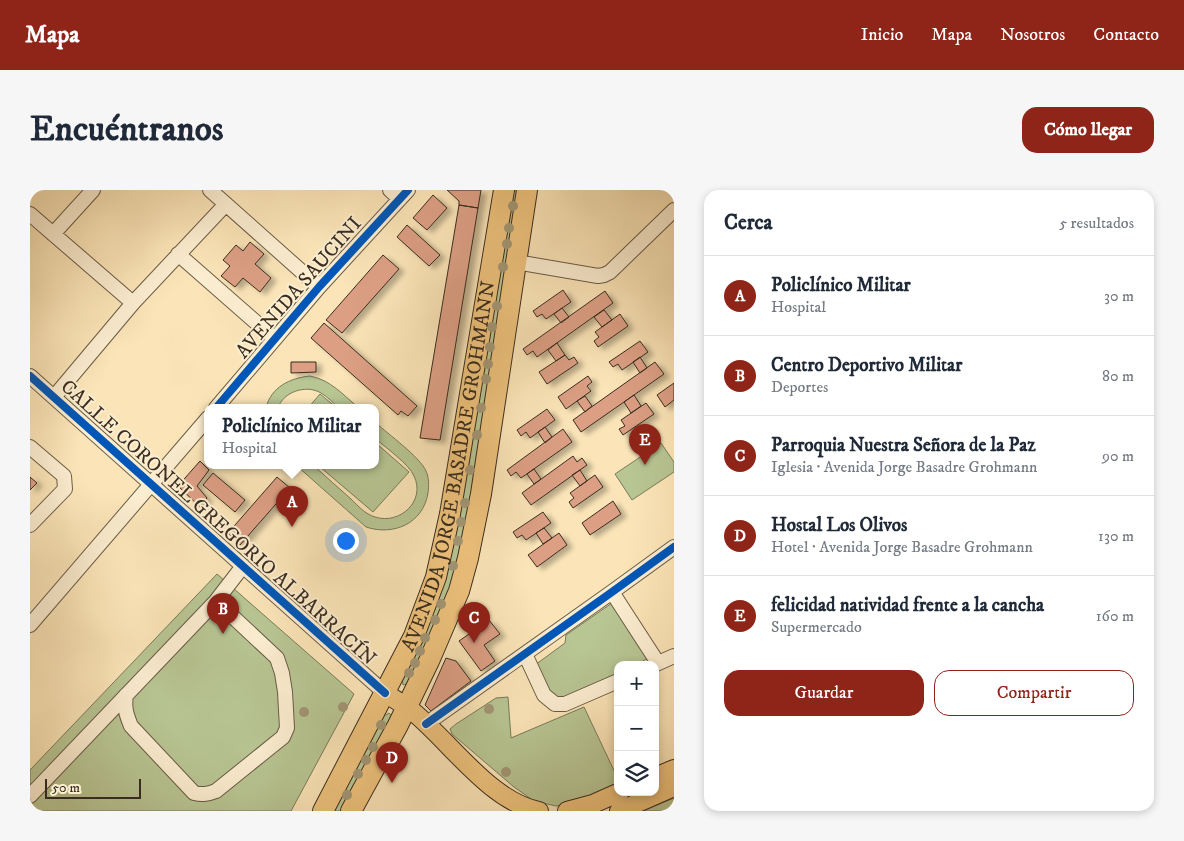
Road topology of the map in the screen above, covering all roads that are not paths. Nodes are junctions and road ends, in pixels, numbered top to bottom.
1 (93, 190) edge
2 (210, 190) edge
3 (504, 190) edge
4 (527, 190) edge
5 (400, 193) edge
6 (226, 204) junction
7 (674, 210) edge
8 (30, 214) edge
9 (52, 234) junction
10 (178, 254) junction
11 (516, 262) junction
12 (319, 287) junction
13 (133, 303) junction
14 (275, 339) junction
15 (30, 376) edge
16 (54, 397) junction
17 (219, 404) edge
18 (204, 423) edge
19 (30, 447) edge
20 (151, 485) junction
21 (30, 526) edge
22 (674, 547) edge
23 (243, 566) junction
24 (612, 592) junction
25 (216, 601) junction
26 (30, 625) edge
27 (525, 654) junction
28 (674, 656) edge
29 (654, 661) edge
30 (659, 663) edge
31 (614, 683) edge
32 (385, 693) junction
33 (126, 695) junction
34 (407, 708) junction
35 (426, 724) junction
36 (674, 769) edge
37 (659, 775) edge
38 (674, 787) edge
39 (614, 795) edge
40 (30, 796) edge
41 (532, 810) edge
42 (323, 811) edge
43 (351, 811) edge
44 (567, 811) edge
45 (620, 811) edge

1 - 9 street
2 - 6 street
3 - 32 highway, AVENIDA JORGE BASADRE GROHMANN
4 - 11 highway, AVENIDA JORGE BASADRE GROHMANN
5 - 12 street, AVENIDA SAUCINI
6 - 10 street
6 - 12 street
7 - 11 street
8 - 9 street
9 - 13 street
10 - 13 street
10 - 14 street
11 - 34 highway, AVENIDA JORGE BASADRE GROHMANN
12 - 14 street, AVENIDA SAUCINI
13 - 16 street
14 - 17 street, AVENIDA SAUCINI
15 - 16 street, CALLE CORONEL GREGORIO ALBARRACÍN
16 - 20 street, CALLE CORONEL GREGORIO ALBARRACÍN
18 - 20 street
19 - 21 street
20 - 23 street, CALLE CORONEL GREGORIO ALBARRACÍN
20 - 26 street
22 - 24 street
23 - 25 street
23 - 32 street, CALLE CORONEL GREGORIO ALBARRACÍN
24 - 27 street
24 - 29 street
25 - 33 street
25 - 33 street
27 - 31 street
27 - 35 street
28 - 30 street
32 - 34 main road
32 - 42 highway, AVENIDA JORGE BASADRE GROHMANN
33 - 40 street
34 - 35 main road
34 - 43 highway, AVENIDA JORGE BASADRE GROHMANN
35 - 41 main road
36 - 37 main road
38 - 45 main road
39 - 44 main road

